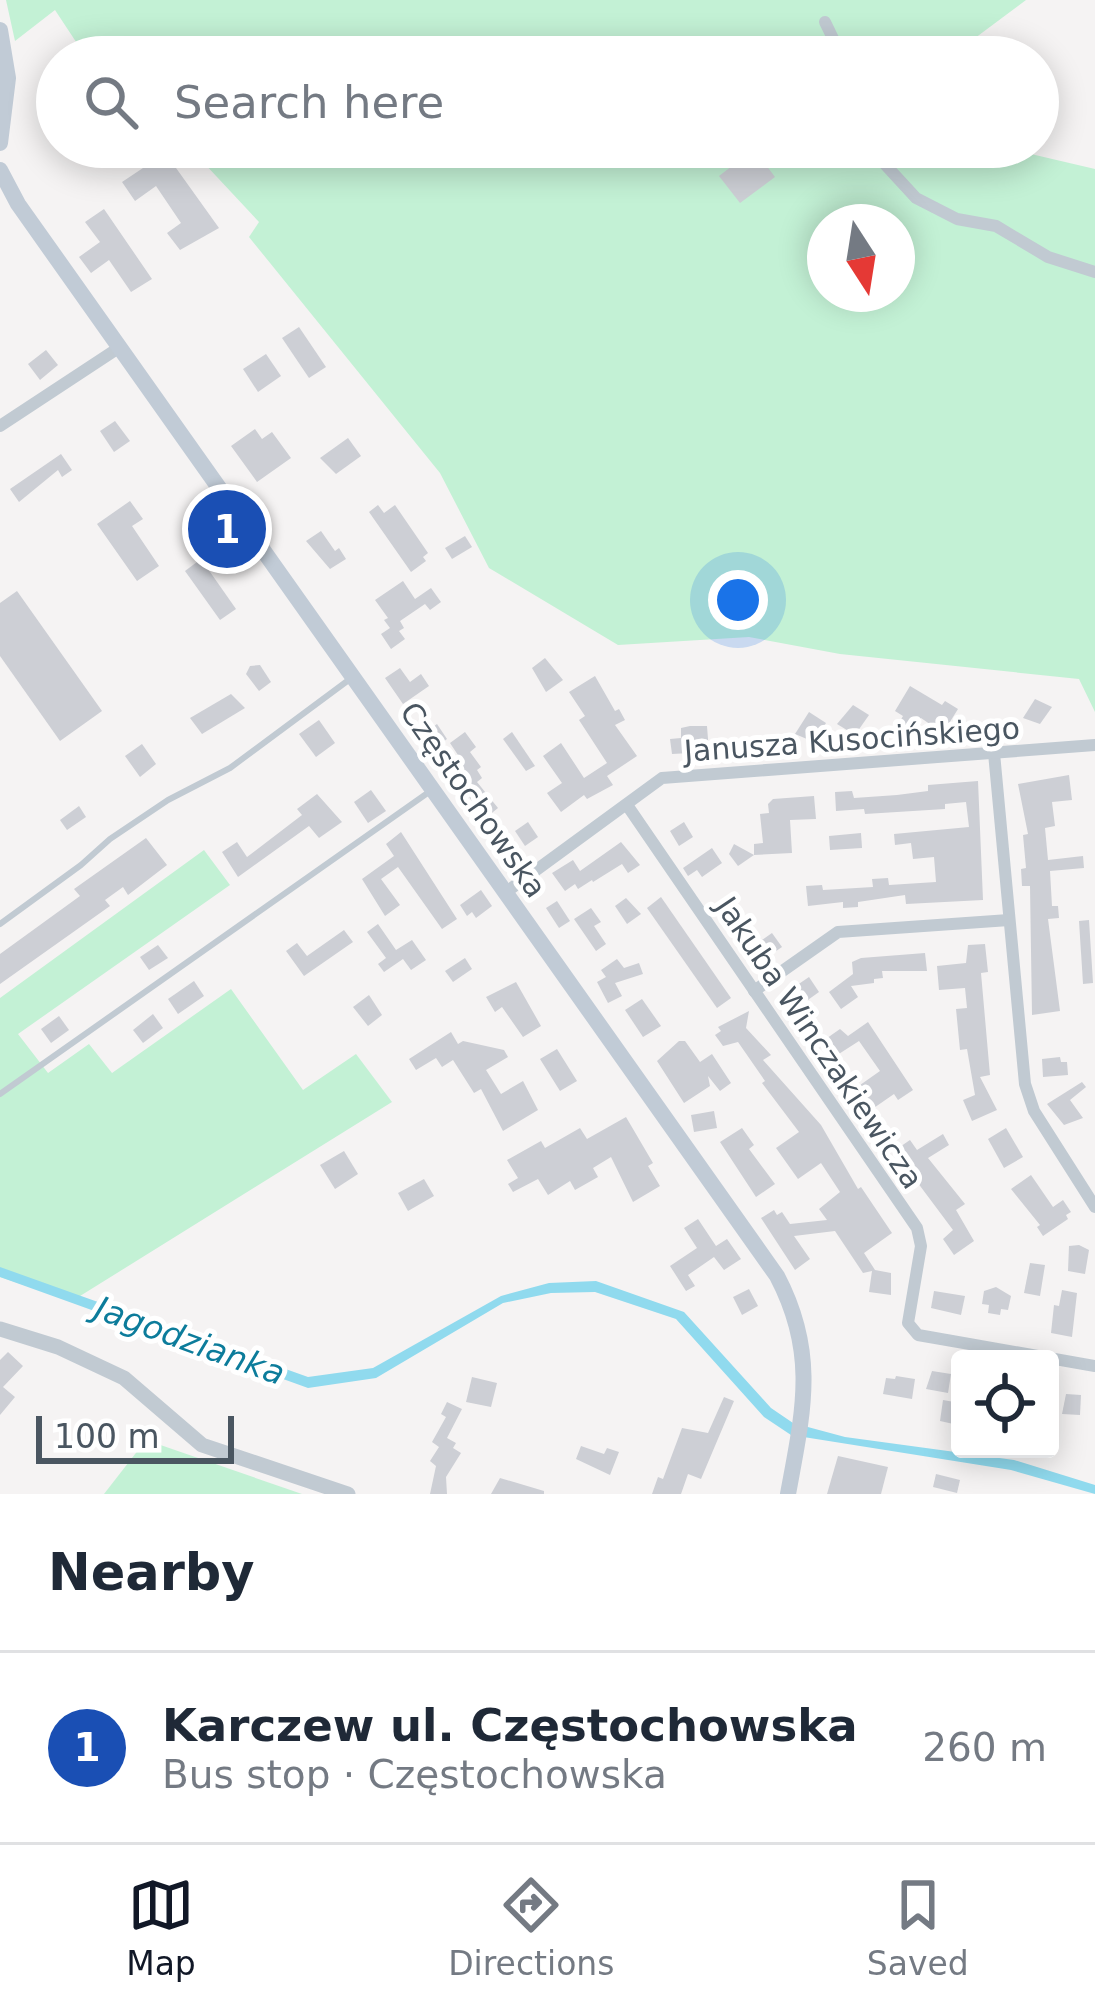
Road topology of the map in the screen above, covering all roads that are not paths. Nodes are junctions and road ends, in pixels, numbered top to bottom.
1 (825, 22) dead end
2 (0, 30) edge
3 (832, 36) edge
4 (0, 143) edge
5 (888, 168) edge
6 (0, 170) edge
7 (1095, 272) edge
8 (120, 347) junction
9 (0, 426) edge
10 (352, 677) junction
11 (1095, 746) edge
12 (994, 753) junction
13 (432, 790) junction
14 (627, 806) junction
15 (505, 892) junction
16 (1009, 920) junction
17 (0, 924) edge
18 (754, 991) junction
19 (0, 1094) edge
20 (1095, 1207) edge
21 (0, 1329) edge
22 (1095, 1366) edge
23 (348, 1494) edge
24 (788, 1494) edge

1 - 3 street
2 - 4 main road
5 - 7 street
6 - 8 main road, Częstochowska
8 - 9 street
8 - 10 main road, Częstochowska
10 - 13 main road, Częstochowska
10 - 17 lane
11 - 12 street, Janusza Kusocińskiego
12 - 14 street, Janusza Kusocińskiego
12 - 16 street
13 - 15 main road, Częstochowska
13 - 19 lane
14 - 15 street, Janusza Kusocińskiego
14 - 18 street, Jakuba Winczakiewicza
15 - 24 main road, Częstochowska
16 - 18 street
16 - 20 street
18 - 22 street, Jakuba Winczakiewicza
21 - 23 street

